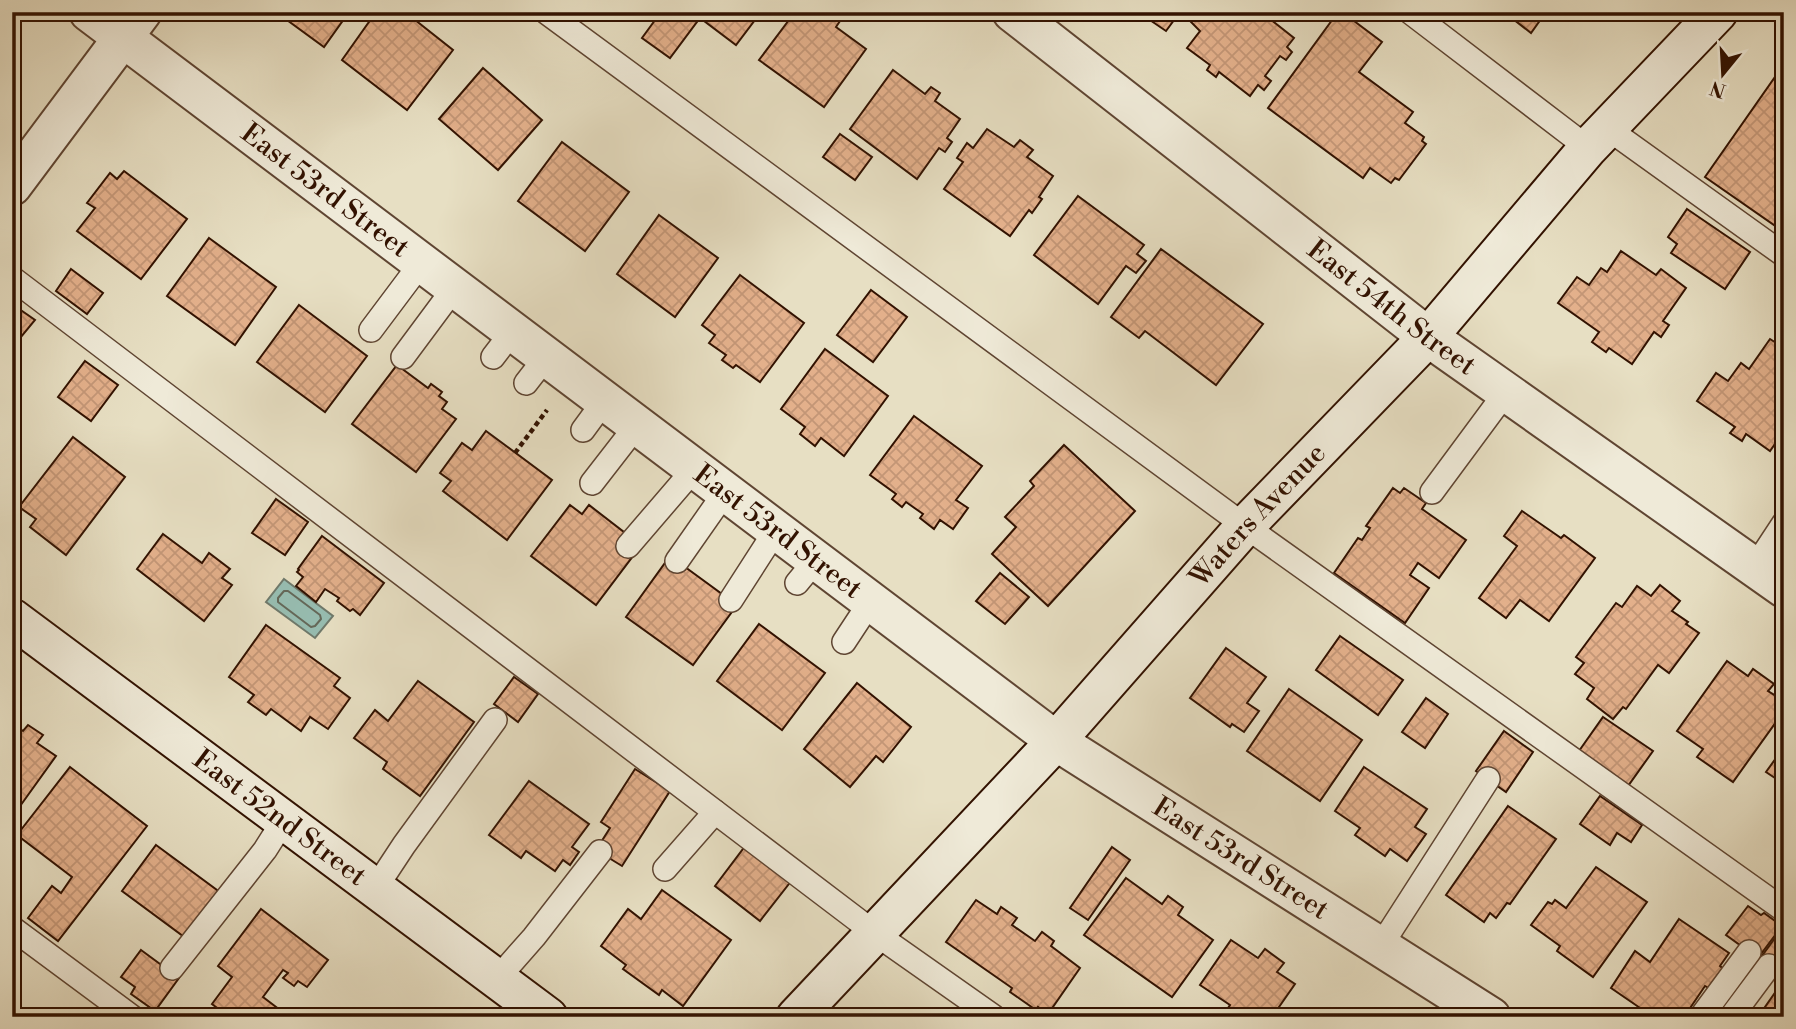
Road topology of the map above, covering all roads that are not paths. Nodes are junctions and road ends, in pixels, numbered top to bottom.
1 (89, 12) edge
2 (546, 12) edge
3 (1012, 12) edge
4 (1410, 12) edge
5 (1718, 12) edge
6 (133, 25) edge
7 (1597, 138) junction
8 (12, 186) edge
9 (1784, 256) edge
10 (422, 262) junction
11 (12, 278) edge
12 (455, 288) junction
13 (371, 330) dead end
14 (1428, 337) junction
15 (403, 357) dead end
16 (1506, 392) junction
17 (637, 425) junction
18 (695, 468) junction
19 (592, 483) dead end
20 (726, 491) junction
21 (1432, 492) dead end
22 (1784, 523) edge
23 (1245, 526) junction
24 (776, 530) junction
25 (628, 546) dead end
26 (677, 561) dead end
27 (1769, 578) edge
28 (731, 600) dead end
29 (871, 601) junction
30 (12, 618) edge
31 (844, 642) dead end
32 (495, 720) dead end
33 (1056, 741) junction
34 (1488, 779) dead end
35 (715, 812) junction
36 (284, 820) junction
37 (600, 852) dead end
38 (664, 869) dead end
39 (375, 888) junction
40 (1784, 910) edge
41 (12, 928) edge
42 (876, 934) junction
43 (1380, 947) junction
44 (1749, 952) dead end
45 (1769, 966) dead end
46 (172, 968) dead end
47 (497, 979) junction
48 (132, 1017) edge
49 (548, 1017) edge
50 (796, 1017) edge
51 (995, 1017) edge
52 (1491, 1017) edge
53 (1701, 1017) edge
54 (1731, 1017) edge

1 - 6 street, East 53rd Street
2 - 23 lane
3 - 14 street, East 54th Street
4 - 7 lane
5 - 7 street, Waters Avenue
6 - 8 street
6 - 10 street, East 53rd Street
7 - 9 lane
7 - 14 street, Waters Avenue
10 - 12 street, East 53rd Street
10 - 13 lane
11 - 35 lane
12 - 15 lane
12 - 17 street, East 53rd Street
14 - 16 street, East 54th Street
14 - 23 street, Waters Avenue
16 - 21 lane
16 - 27 street, East 54th Street
17 - 18 street, East 53rd Street
17 - 19 lane
18 - 20 street, East 53rd Street
18 - 25 lane
20 - 24 street, East 53rd Street
20 - 26 lane
22 - 27 lane
23 - 33 street, Waters Avenue
23 - 40 lane
24 - 28 lane
24 - 29 street, East 53rd Street
29 - 31 lane
29 - 33 street, East 53rd Street
30 - 36 street, East 52nd Street
32 - 39 lane
33 - 42 street, Waters Avenue
33 - 43 street, East 53rd Street
34 - 43 lane
35 - 38 lane
35 - 42 lane
36 - 39 street, East 52nd Street
36 - 46 lane
37 - 47 lane
39 - 47 street, East 52nd Street
41 - 48 lane
42 - 50 street, Waters Avenue
42 - 51 lane
43 - 52 street, East 53rd Street
44 - 53 lane
45 - 54 lane
47 - 49 street, East 52nd Street

